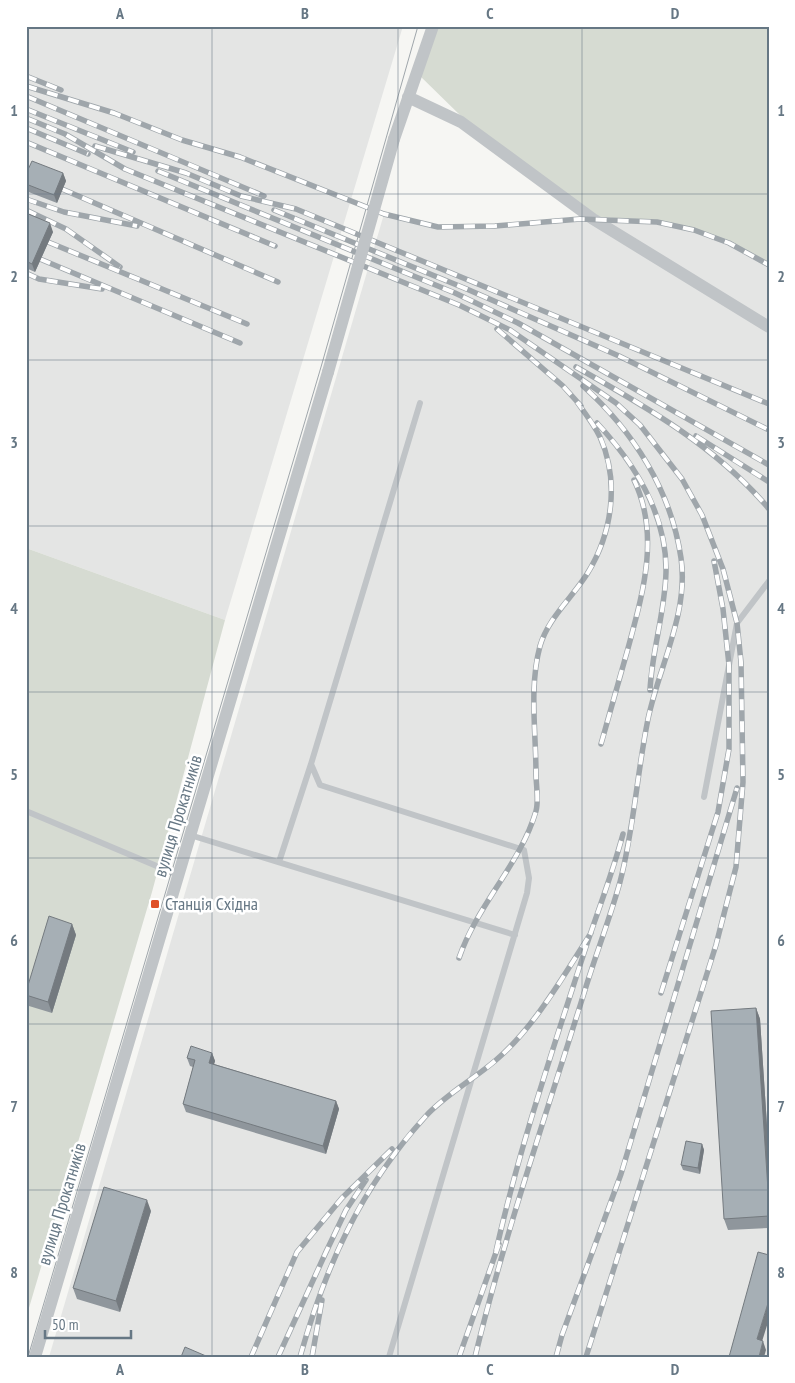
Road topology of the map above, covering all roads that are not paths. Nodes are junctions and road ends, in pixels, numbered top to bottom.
1 (433, 26) edge
2 (408, 97) junction
3 (769, 327) edge
4 (420, 403) dead end
5 (769, 581) edge
6 (310, 764) junction
7 (704, 797) dead end
8 (26, 811) edge
9 (190, 834) junction
10 (280, 862) junction
11 (178, 875) junction
12 (515, 935) junction
13 (35, 1357) edge
14 (389, 1357) edge

1 - 2 street, вулиця Прокатників
2 - 3 street
2 - 9 street, вулиця Прокатників, bridge
4 - 6 lane
5 - 7 lane
6 - 10 lane
6 - 12 lane
8 - 11 lane
9 - 10 lane
9 - 11 street, вулиця Прокатників
10 - 12 lane
11 - 13 street, вулиця Прокатників
12 - 14 lane

